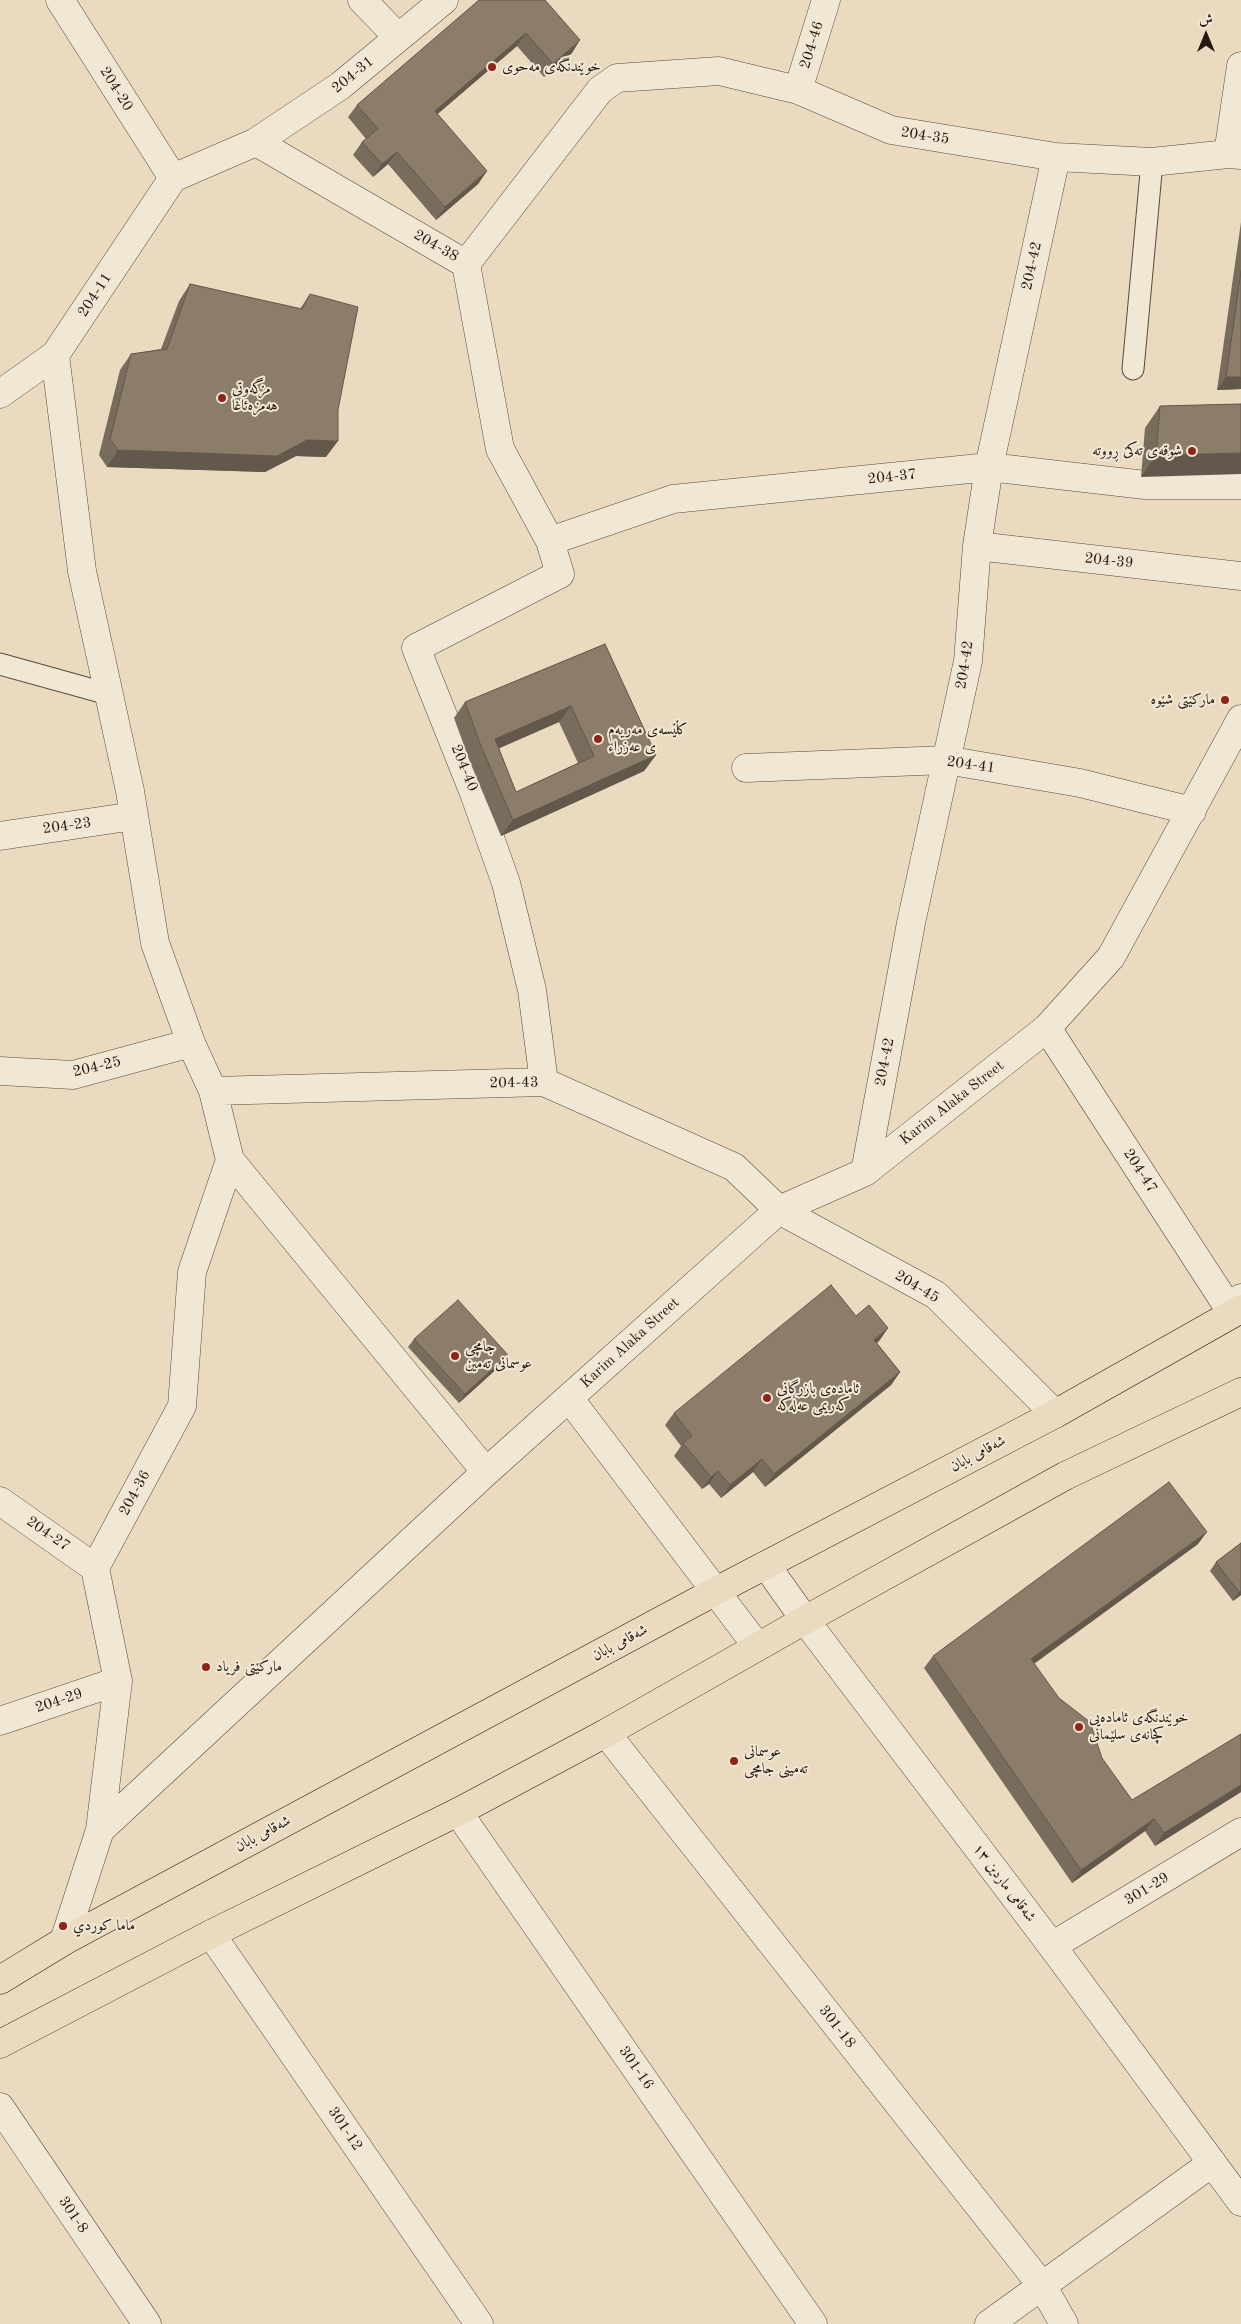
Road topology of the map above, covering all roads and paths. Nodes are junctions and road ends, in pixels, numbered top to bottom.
1 (60, 0) edge
2 (362, 0) edge
3 (444, 0) edge
4 (826, 0) edge
5 (398, 37) junction
6 (1241, 66) edge
7 (798, 90) junction
8 (256, 142) junction
9 (1235, 155) edge
10 (1056, 158) junction
11 (1152, 162) junction
12 (172, 178) junction
13 (466, 264) junction
14 (56, 355) junction
15 (1133, 369) dead end
16 (0, 394) edge
17 (989, 467) junction
18 (1241, 485) edge
19 (550, 541) junction
20 (976, 546) junction
21 (1241, 576) edge
22 (0, 664) edge
23 (108, 694) junction
24 (1241, 719) edge
25 (946, 760) junction
26 (746, 768) dead end
27 (1192, 811) junction
28 (134, 816) junction
29 (0, 836) edge
30 (1047, 1028) junction
31 (191, 1043) junction
32 (0, 1071) edge
33 (544, 1082) junction
34 (213, 1091) junction
35 (230, 1160) junction
36 (865, 1172) junction
37 (779, 1210) junction
38 (1238, 1307) edge
39 (1241, 1392) edge
40 (569, 1398) junction
41 (1055, 1414) junction
42 (486, 1472) junction
43 (0, 1500) edge
44 (766, 1565) junction
45 (95, 1568) junction
46 (716, 1591) junction
47 (804, 1620) junction
48 (757, 1646) junction
49 (118, 1681) junction
50 (0, 1721) edge
51 (606, 1733) junction
52 (458, 1812) junction
53 (100, 1830) junction
54 (1241, 1833) edge
55 (211, 1934) junction
56 (64, 1941) junction
57 (1052, 1946) junction
58 (0, 1980) edge
59 (0, 2044) edge
60 (0, 2107) edge
61 (1212, 2163) junction
62 (1241, 2202) edge
63 (1043, 2287) junction
64 (147, 2324) edge
65 (479, 2324) edge
66 (813, 2324) edge
67 (989, 2324) edge
68 (1064, 2324) edge

1 - 12 street, 204-20
2 - 5 street
3 - 5 street, 204-31
4 - 7 street, 204-46
5 - 8 street, 204-31
6 - 9 street
7 - 10 street, 204-35
7 - 13 street, 204-35
8 - 12 street
8 - 13 street, 204-38
9 - 11 street, 204-35
10 - 11 street, 204-35
10 - 17 street, 204-42
11 - 15 lane
12 - 14 street, 204-11
13 - 19 street, 204-38
14 - 16 street, 204-11
14 - 23 street
17 - 18 street, 204-37
17 - 19 street, 204-37
17 - 20 street, 204-42
19 - 33 street, 204-40
20 - 21 street, 204-39
20 - 25 street, 204-42
22 - 23 lane
23 - 28 street
24 - 27 street, Karim Alaka Street
25 - 26 street, 204-41
25 - 27 street, 204-41
25 - 36 street, 204-42
27 - 30 street, Karim Alaka Street
28 - 29 street, 204-23
28 - 31 street
30 - 36 street, Karim Alaka Street
30 - 38 street, 204-47
31 - 32 street, 204-25
31 - 34 street
33 - 34 street, 204-43
33 - 37 street, 204-43
34 - 35 street
35 - 42 street
35 - 45 street, 204-36
36 - 37 street, Karim Alaka Street
37 - 40 street, Karim Alaka Street
37 - 41 street, 204-45
38 - 41 main road, شەقامی بابان
39 - 47 main road
40 - 42 street, Karim Alaka Street
40 - 46 street
41 - 44 main road, شەقامی بابان
42 - 53 street, Karim Alaka Street
43 - 45 street, 204-27
44 - 46 main road, شەقامی بابان
44 - 47 street, شەقامی ماردین ١٣
45 - 49 street
46 - 48 street
46 - 56 main road, شەقامی بابان
47 - 48 main road
47 - 57 street, شەقامی ماردین ١٣
48 - 51 main road
49 - 50 street, 204-29
49 - 53 street
51 - 52 main road
51 - 63 street, 301-18
52 - 55 main road
52 - 66 street, 301-16
53 - 56 street
54 - 57 street, 301-29
55 - 59 main road
55 - 65 street, 301-12
56 - 58 main road, شەقامی بابان
57 - 61 street, شەقامی ماردین ١٣
60 - 64 street, 301-8
61 - 62 street, شەقامی ماردین ١٣
61 - 63 street
63 - 67 street
63 - 68 street, 301-18

